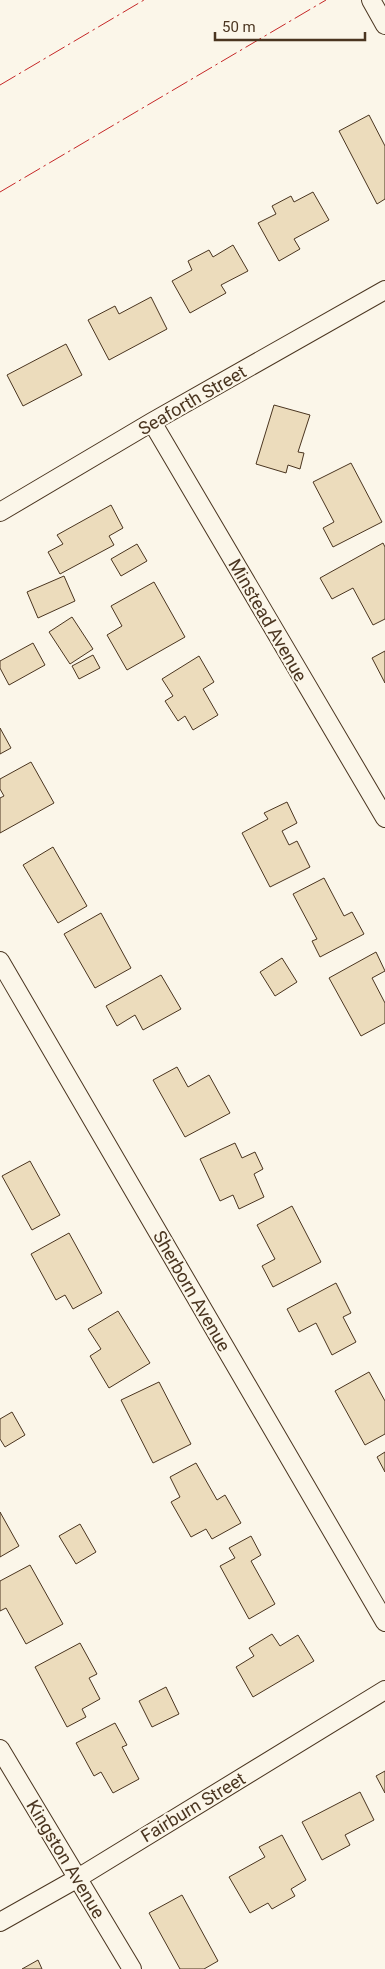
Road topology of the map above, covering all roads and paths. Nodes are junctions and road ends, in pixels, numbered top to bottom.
1 (371, 0) edge
2 (385, 25) edge
3 (385, 290) edge
4 (152, 422) junction
5 (0, 512) edge
6 (385, 818) edge
7 (0, 961) edge
8 (385, 1622) edge
9 (385, 1690) edge
10 (0, 1749) edge
11 (78, 1878) junction
12 (0, 1922) edge
13 (132, 1969) edge

1 - 2 street
3 - 4 street, Seaforth Street
4 - 5 street, Seaforth Street
4 - 6 street, Minstead Avenue
7 - 8 street, Sherborn Avenue
9 - 11 street, Fairburn Street
10 - 11 street, Kingston Avenue
11 - 12 street, Fairburn Street
11 - 13 street, Kingston Avenue

